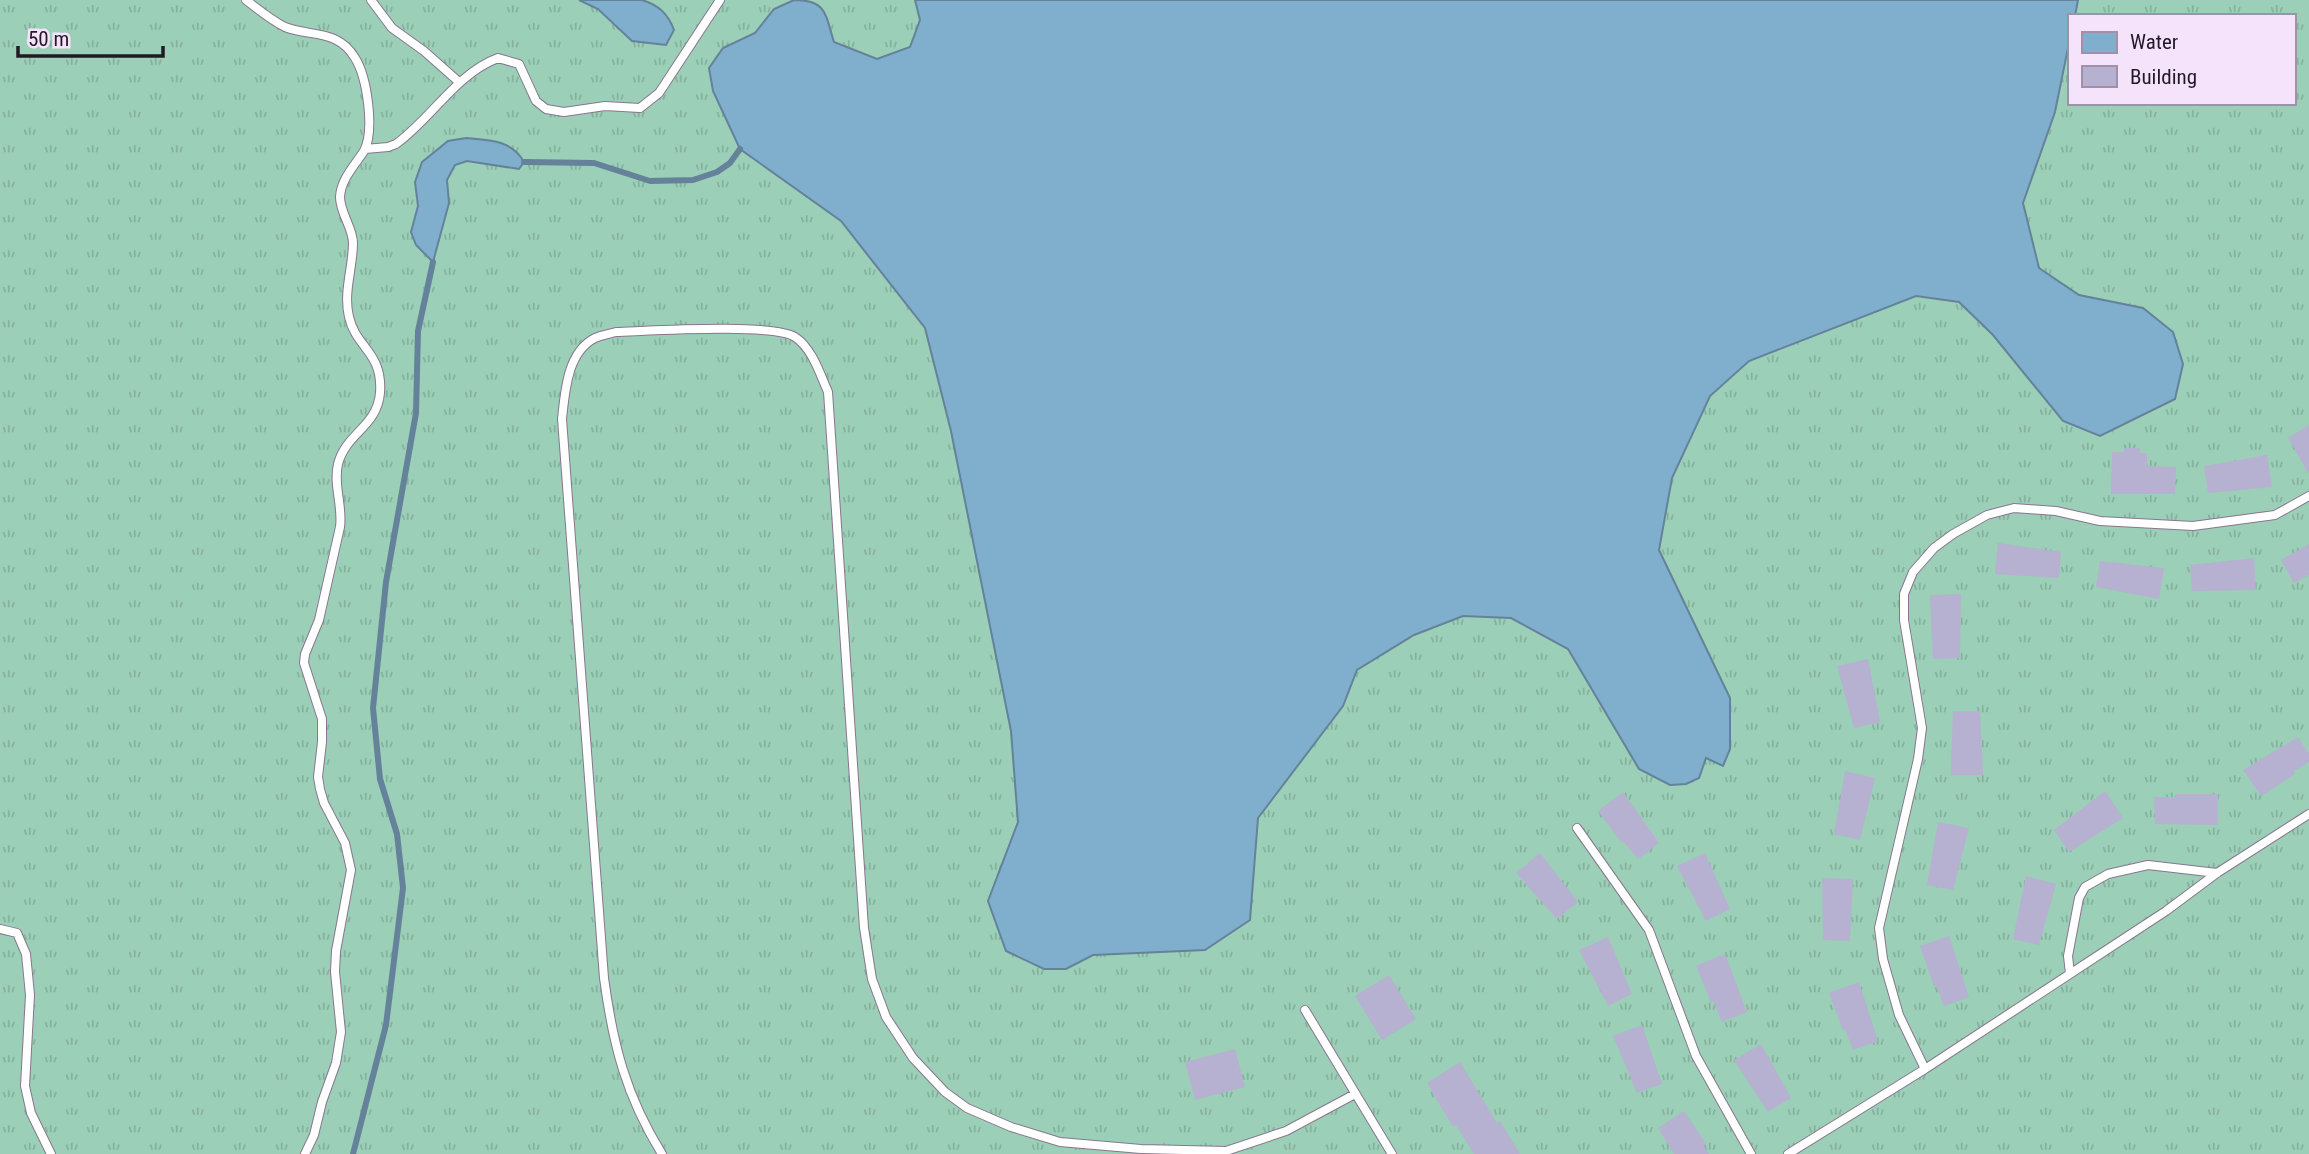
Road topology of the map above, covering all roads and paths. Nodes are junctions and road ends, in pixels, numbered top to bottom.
1 (246, 0) edge
2 (370, 0) edge
3 (720, 0) edge
4 (459, 82) junction
5 (365, 149) junction
6 (2309, 496) edge
7 (2309, 814) edge
8 (1577, 828) dead end
9 (2217, 873) junction
10 (0, 929) edge
11 (2070, 974) junction
12 (1305, 1010) dead end
13 (1925, 1069) junction
14 (1355, 1094) junction
15 (51, 1154) edge
16 (305, 1154) edge
17 (662, 1154) edge
18 (1392, 1154) edge
19 (1751, 1154) edge
20 (1788, 1154) edge

1 - 5 lane
2 - 4 lane
3 - 4 lane
4 - 5 lane
5 - 16 lane
6 - 13 lane
7 - 9 lane
8 - 19 lane
9 - 11 lane
9 - 11 lane
10 - 15 lane
11 - 13 lane
12 - 14 lane
13 - 20 lane
14 - 17 lane
14 - 18 lane

